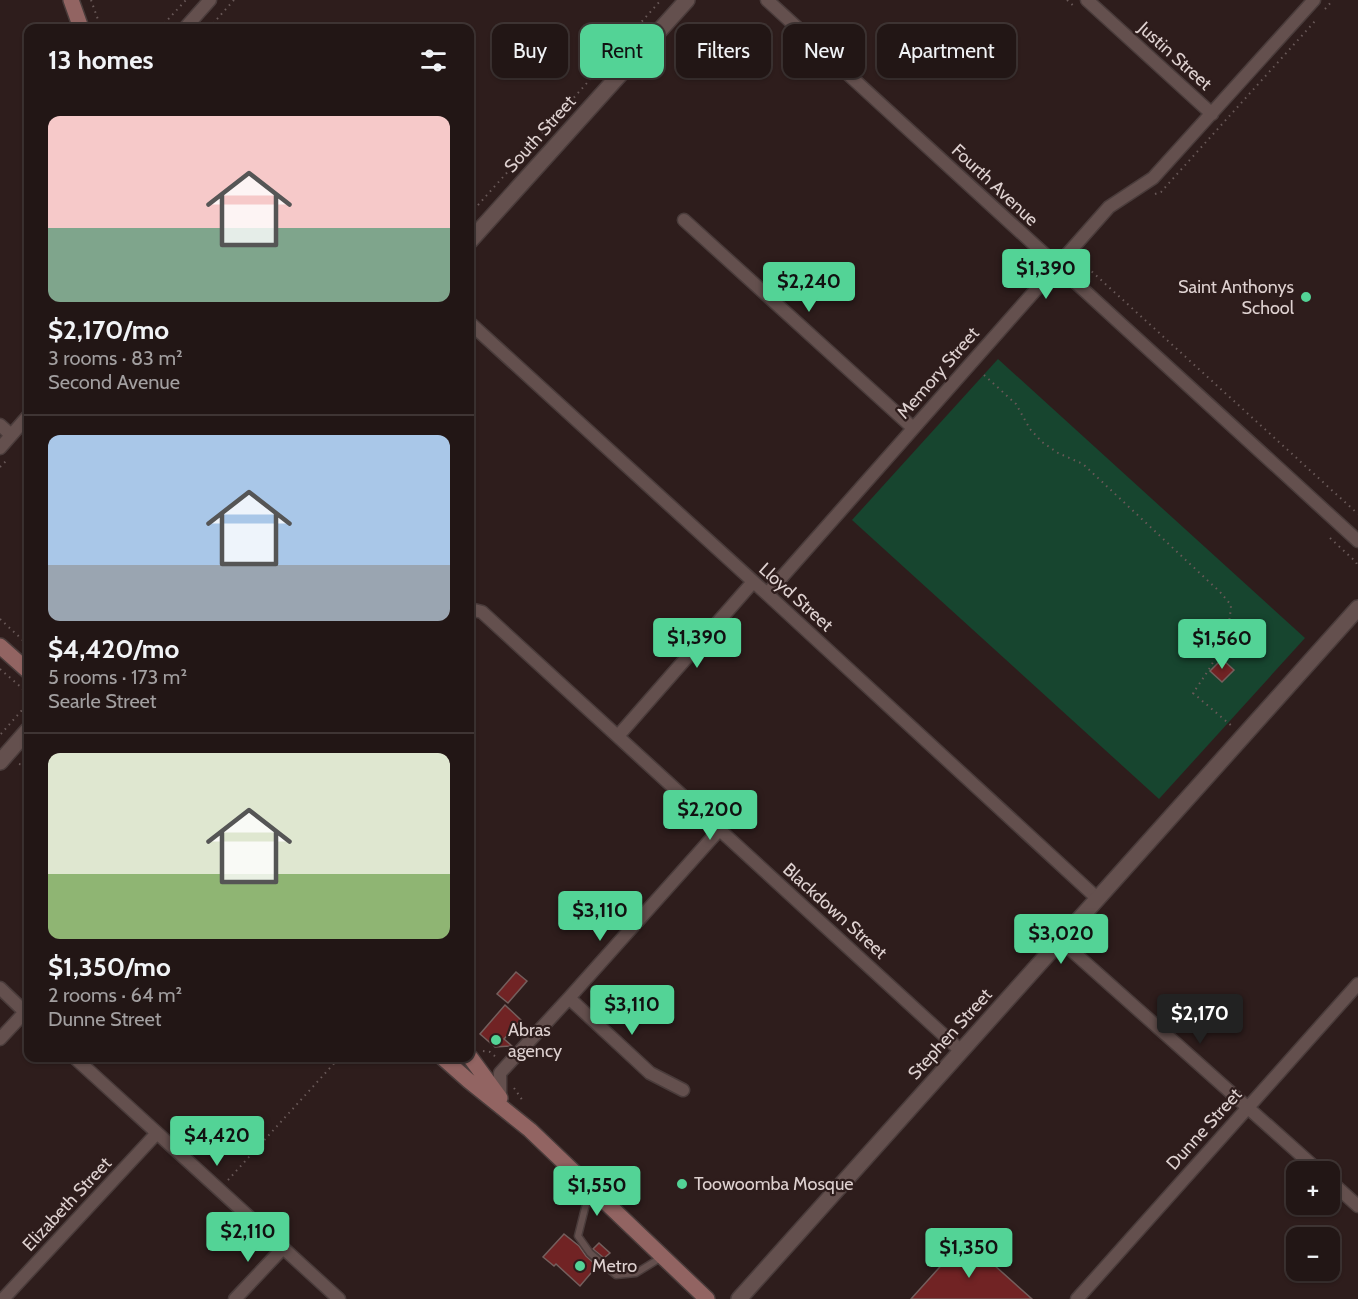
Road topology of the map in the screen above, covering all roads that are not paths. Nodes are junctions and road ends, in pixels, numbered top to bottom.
1 (70, 0) edge
2 (210, 0) edge
3 (687, 0) edge
4 (767, 0) edge
5 (1087, 0) edge
6 (1314, 0) edge
7 (79, 24) edge
8 (189, 24) edge
9 (1212, 114) junction
10 (684, 220) dead end
11 (474, 237) edge
12 (1057, 266) junction
13 (474, 327) edge
14 (24, 420) edge
15 (0, 425) edge
16 (913, 428) junction
17 (11, 435) junction
18 (0, 448) edge
19 (1358, 541) edge
20 (753, 582) junction
21 (767, 594) junction
22 (1358, 608) edge
23 (474, 610) edge
24 (0, 646) edge
25 (24, 667) edge
26 (24, 735) edge
27 (618, 736) junction
28 (0, 762) edge
29 (720, 829) junction
30 (1098, 898) junction
31 (1061, 940) junction
32 (1358, 984) edge
33 (0, 988) edge
34 (569, 998) junction
35 (24, 1010) edge
36 (24, 1016) edge
37 (0, 1038) edge
38 (961, 1051) junction
39 (474, 1060) edge
40 (79, 1062) edge
41 (449, 1062) edge
42 (473, 1062) edge
43 (500, 1073) junction
44 (683, 1090) dead end
45 (504, 1105) junction
46 (1248, 1107) junction
47 (157, 1133) junction
48 (1308, 1161) edge
49 (591, 1189) junction
50 (1340, 1190) edge
51 (1358, 1206) edge
52 (283, 1248) junction
53 (663, 1257) junction
54 (1084, 1297) edge
55 (3, 1299) edge
56 (235, 1299) edge
57 (339, 1299) edge
58 (707, 1299) edge
59 (739, 1299) edge

1 - 7 main road
2 - 8 street
3 - 11 street, South Street
4 - 12 street, Fourth Avenue
5 - 9 street, Justin Street
6 - 9 street, Memory Street
9 - 12 street, Memory Street
10 - 16 street
12 - 16 street, Memory Street
12 - 19 street, Fourth Avenue
13 - 20 street, Lloyd Street
14 - 17 street
15 - 17 street
16 - 21 street, Memory Street
17 - 18 street
20 - 21 street, Lloyd Street
20 - 27 street
21 - 30 street, Lloyd Street
22 - 30 street, Stephen Street
23 - 27 street, Blackdown Street
24 - 25 main road
26 - 28 street
27 - 29 street, Blackdown Street
29 - 34 street
29 - 38 street, Blackdown Street
30 - 31 street, Stephen Street
31 - 38 street, Stephen Street
31 - 46 street
32 - 46 street, Dunne Street
33 - 35 street
34 - 43 street
34 - 44 street
36 - 37 street
38 - 59 street, Stephen Street
39 - 43 street
40 - 47 street
41 - 45 main road
42 - 45 main road
43 - 45 street
45 - 49 main road
46 - 48 street
46 - 54 street, Dunne Street
47 - 52 street
47 - 55 street, Elizabeth Street
49 - 53 main road
49 - 53 lane
50 - 51 street
52 - 56 street
52 - 57 street
53 - 58 main road

